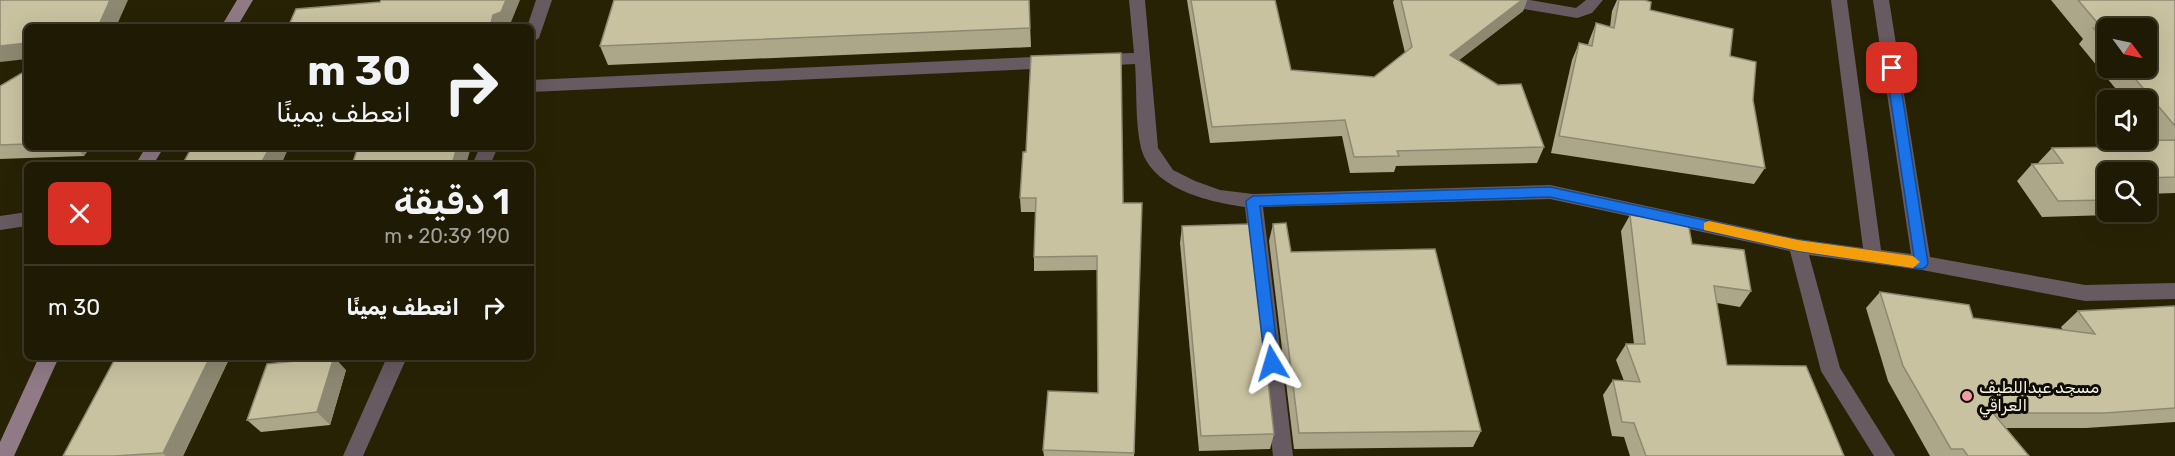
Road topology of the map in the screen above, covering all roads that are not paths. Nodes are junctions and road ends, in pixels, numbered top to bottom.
1 (245, 0) edge
2 (544, 0) edge
3 (1137, 0) edge
4 (1500, 0) edge
5 (1595, 0) edge
6 (1839, 0) edge
7 (1881, 0) edge
8 (231, 24) edge
9 (534, 29) edge
10 (1140, 58) junction
11 (534, 86) edge
12 (1253, 201) junction
13 (24, 219) edge
14 (0, 223) edge
15 (1798, 246) junction
16 (1873, 256) junction
17 (1922, 263) junction
18 (2175, 291) edge
19 (48, 360) edge
20 (396, 360) edge
21 (4, 456) edge
22 (353, 456) edge
23 (1283, 456) edge
24 (1885, 456) edge

1 - 8 street
2 - 9 street
3 - 10 street
4 - 5 street
6 - 16 street
7 - 17 street
10 - 11 street
10 - 12 street
12 - 15 street
12 - 23 street
13 - 14 street
15 - 16 street
15 - 24 street
16 - 17 street
17 - 18 street
19 - 21 street
20 - 22 street

